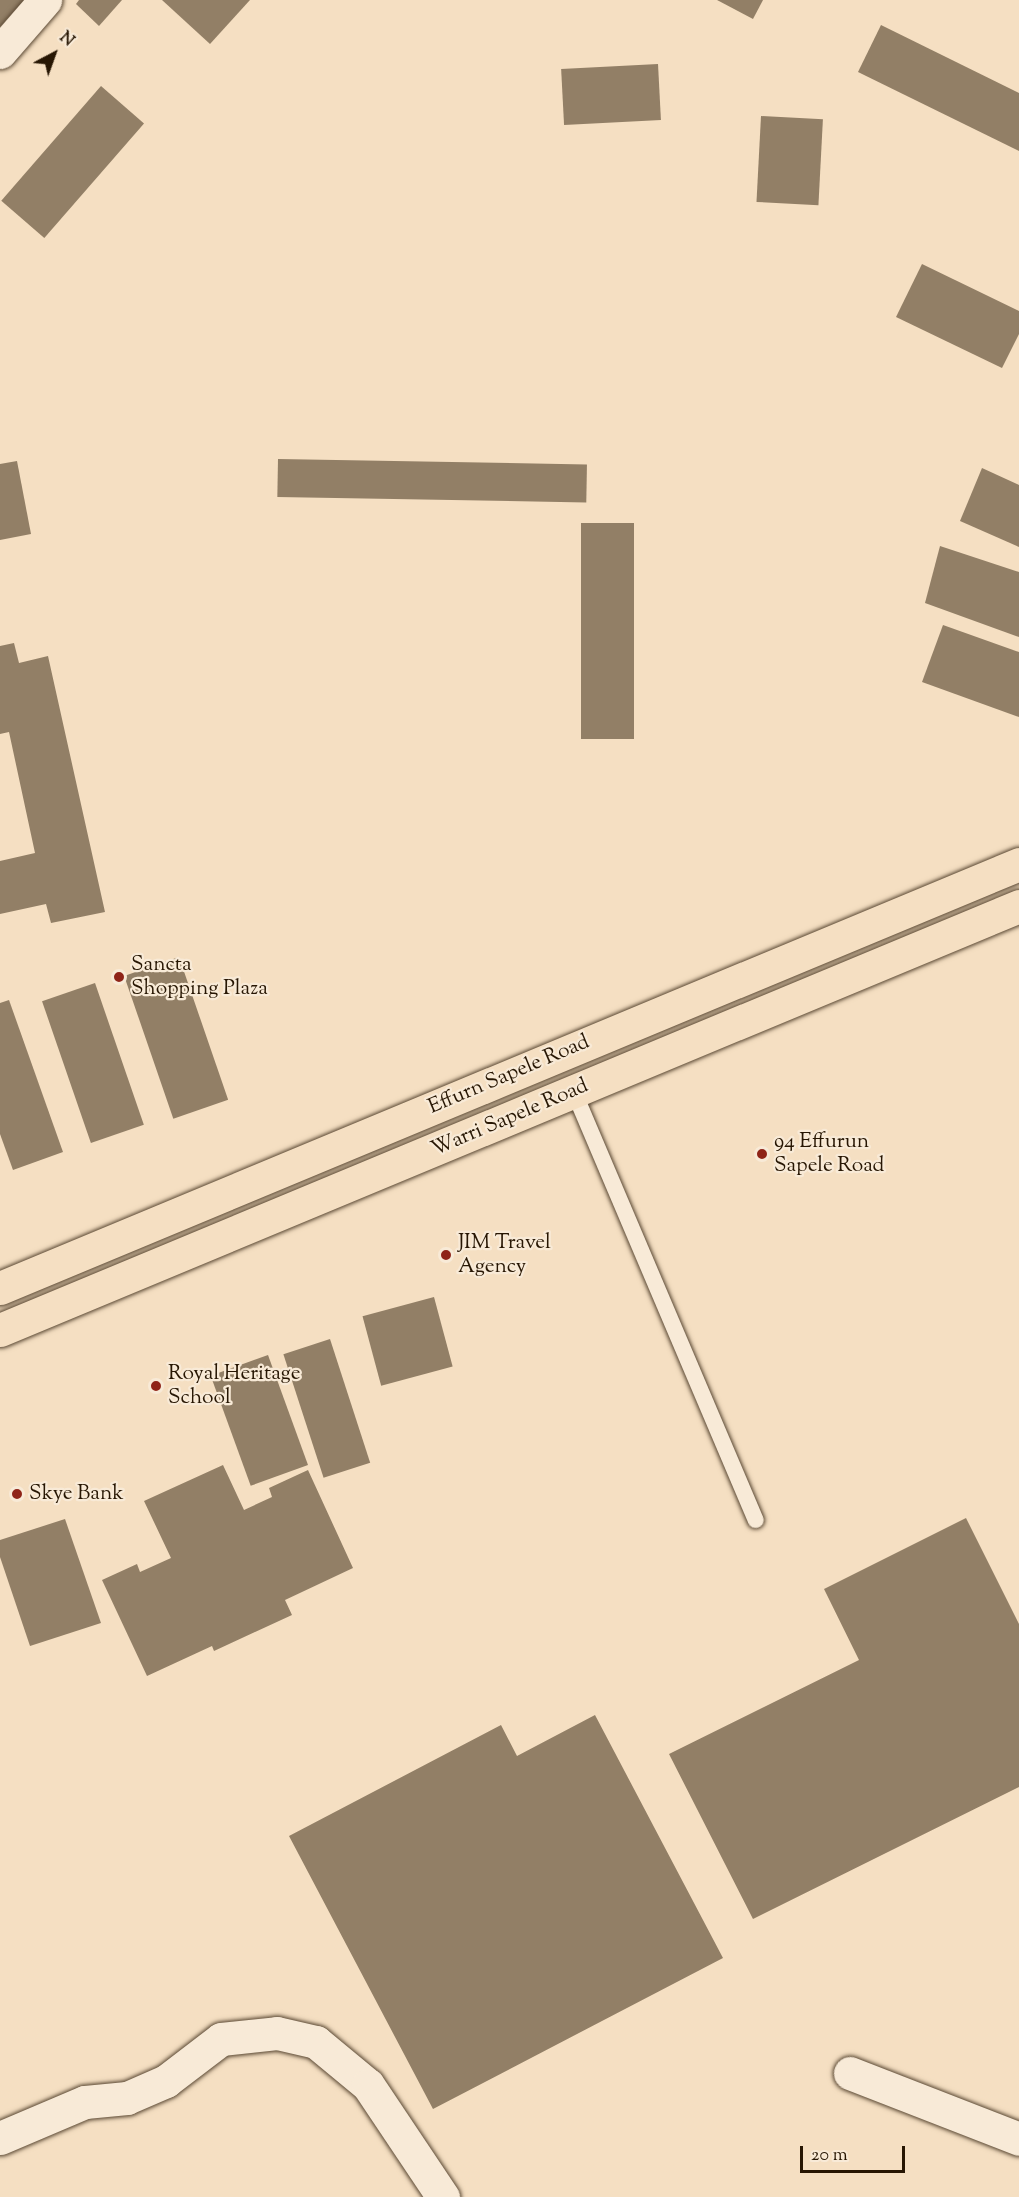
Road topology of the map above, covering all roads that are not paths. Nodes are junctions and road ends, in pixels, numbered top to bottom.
1 (45, 0) edge
2 (0, 52) edge
3 (1019, 864) edge
4 (1019, 906) edge
5 (574, 1092) junction
6 (0, 1288) edge
7 (0, 1330) edge
8 (756, 1520) dead end
9 (850, 2073) dead end
10 (0, 2138) edge
11 (1019, 2139) edge
12 (443, 2197) edge

1 - 2 street
3 - 6 highway, Effurn Sapele Road
4 - 5 highway, Warri Sapele Road
5 - 7 highway, Warri Sapele Road
5 - 8 lane
9 - 11 street
10 - 12 street

